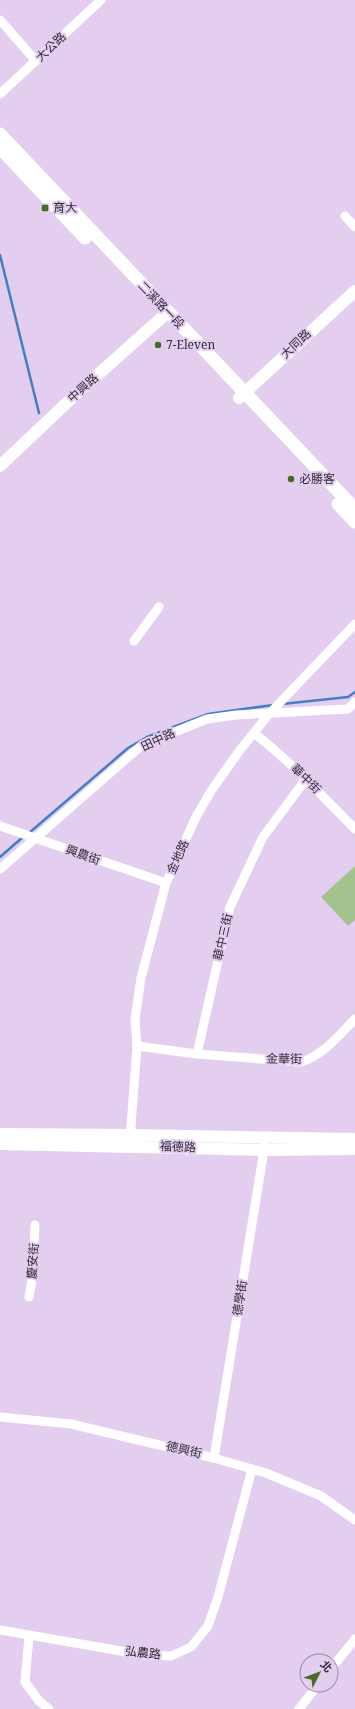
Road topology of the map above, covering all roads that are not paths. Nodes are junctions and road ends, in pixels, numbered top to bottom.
1 (101, 0) edge
2 (0, 20) edge
3 (36, 61) junction
4 (0, 94) edge
5 (0, 134) edge
6 (0, 148) edge
7 (345, 216) dead end
8 (355, 227) edge
9 (355, 291) edge
10 (164, 315) junction
11 (242, 395) junction
12 (0, 466) edge
13 (355, 509) edge
14 (355, 522) edge
15 (159, 606) dead end
16 (355, 624) edge
17 (134, 641) dead end
18 (355, 702) edge
19 (269, 714) junction
20 (254, 733) junction
21 (306, 779) junction
22 (0, 826) edge
23 (355, 829) edge
24 (35, 838) junction
25 (0, 869) edge
26 (166, 883) junction
27 (355, 1019) edge
28 (136, 1046) junction
29 (196, 1054) junction
30 (0, 1134) edge
31 (355, 1139) edge
32 (130, 1140) junction
33 (0, 1144) edge
34 (265, 1144) junction
35 (355, 1149) edge
36 (35, 1225) dead end
37 (29, 1297) dead end
38 (0, 1417) edge
39 (214, 1458) junction
40 (252, 1469) junction
41 (355, 1520) edge
42 (0, 1630) edge
43 (29, 1636) junction
44 (355, 1639) edge
45 (339, 1659) edge
46 (312, 1693) edge
47 (50, 1709) edge
48 (299, 1709) edge

1 - 3 street, 大公路
2 - 3 street
3 - 4 street, 大公路
5 - 10 main road, 二溪路一段
6 - 10 main road, 二溪路一段
7 - 8 street
9 - 11 street, 大同路
10 - 11 main road, 二溪路一段
10 - 12 street, 中興路
11 - 13 main road, 二溪路一段
11 - 14 main road, 二溪路一段
15 - 17 street
16 - 19 street, 金地路
18 - 19 street, 田中路
19 - 20 street, 金地路
19 - 24 street, 田中路
20 - 21 street, 華中街
20 - 26 street, 金地路
21 - 23 street, 華中街
21 - 29 street, 華中三街
22 - 24 street, 興農街
24 - 25 street, 田中路
24 - 26 street, 興農街
26 - 28 street, 金地路
27 - 29 street, 金華街
28 - 29 street
28 - 32 street, 金地路
30 - 32 street, 福德路
31 - 34 street, 福德路
32 - 33 street, 福德路
32 - 34 street, 福德路
34 - 35 street, 福德路
34 - 39 street, 德學街
36 - 37 street, 慶安街
38 - 39 street, 德興街
39 - 40 street, 德興街
40 - 41 street, 德興街
40 - 43 street, 弘農路
42 - 43 street, 弘農路
43 - 47 street
44 - 45 street
46 - 48 street

